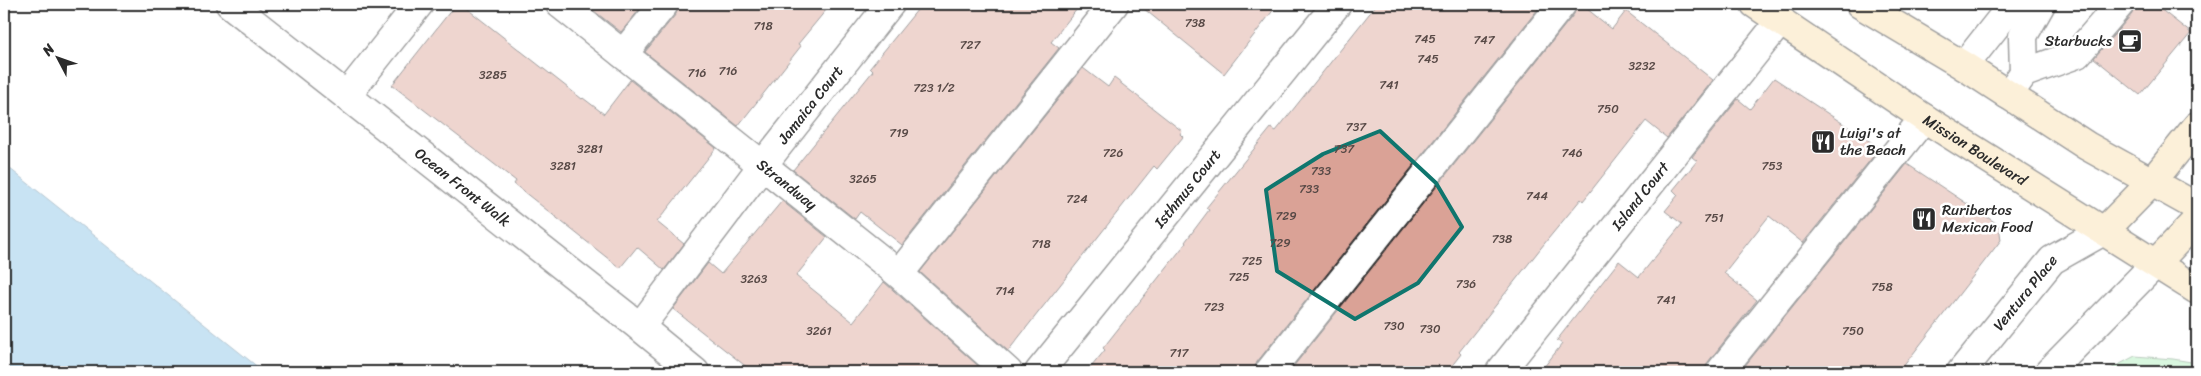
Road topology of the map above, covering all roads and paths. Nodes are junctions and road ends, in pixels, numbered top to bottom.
1 (230, 4) edge
2 (419, 4) edge
3 (560, 4) edge
4 (664, 4) edge
5 (890, 4) edge
6 (1114, 4) edge
7 (1337, 4) edge
8 (1562, 4) edge
9 (1755, 4) edge
10 (1860, 4) edge
11 (2012, 4) edge
12 (2041, 4) edge
13 (2120, 4) edge
14 (1781, 20) junction
15 (623, 54) junction
16 (1964, 66) junction
17 (2024, 73) junction
18 (347, 95) junction
19 (2008, 95) junction
20 (1924, 118) junction
21 (2197, 126) edge
22 (762, 166) junction
23 (2151, 183) junction
24 (2197, 207) edge
25 (2197, 220) edge
26 (2105, 230) junction
27 (2156, 263) junction
28 (898, 274) junction
29 (2197, 290) edge
30 (640, 327) junction
31 (695, 372) edge
32 (1008, 372) edge
33 (1039, 372) edge
34 (1269, 372) edge
35 (1500, 372) edge
36 (1720, 372) edge
37 (1960, 372) edge
38 (2049, 372) edge

1 - 18 street, Ocean Front Walk
2 - 18 street
3 - 15 street, Strandway
4 - 15 street
5 - 22 street, Jamaica Court
6 - 28 street
7 - 33 street, Isthmus Court
8 - 34 street
9 - 14 main road, Mission Boulevard
10 - 16 main road
11 - 16 street
12 - 17 street
13 - 17 street
14 - 20 main road, Mission Boulevard
14 - 35 street, Island Court
15 - 22 street, Strandway
16 - 19 main road
17 - 19 street
18 - 30 street, Ocean Front Walk
19 - 23 main road
20 - 26 main road, Mission Boulevard
20 - 36 street
21 - 23 main road
22 - 28 street, Strandway
22 - 30 street, Jamaica Court
23 - 24 main road
23 - 26 main road
25 - 27 main road
26 - 27 main road, Mission Boulevard
26 - 37 street, Ventura Place
27 - 29 main road, Mission Boulevard
27 - 38 street
28 - 32 street, Strandway
30 - 31 street, Ocean Front Walk

